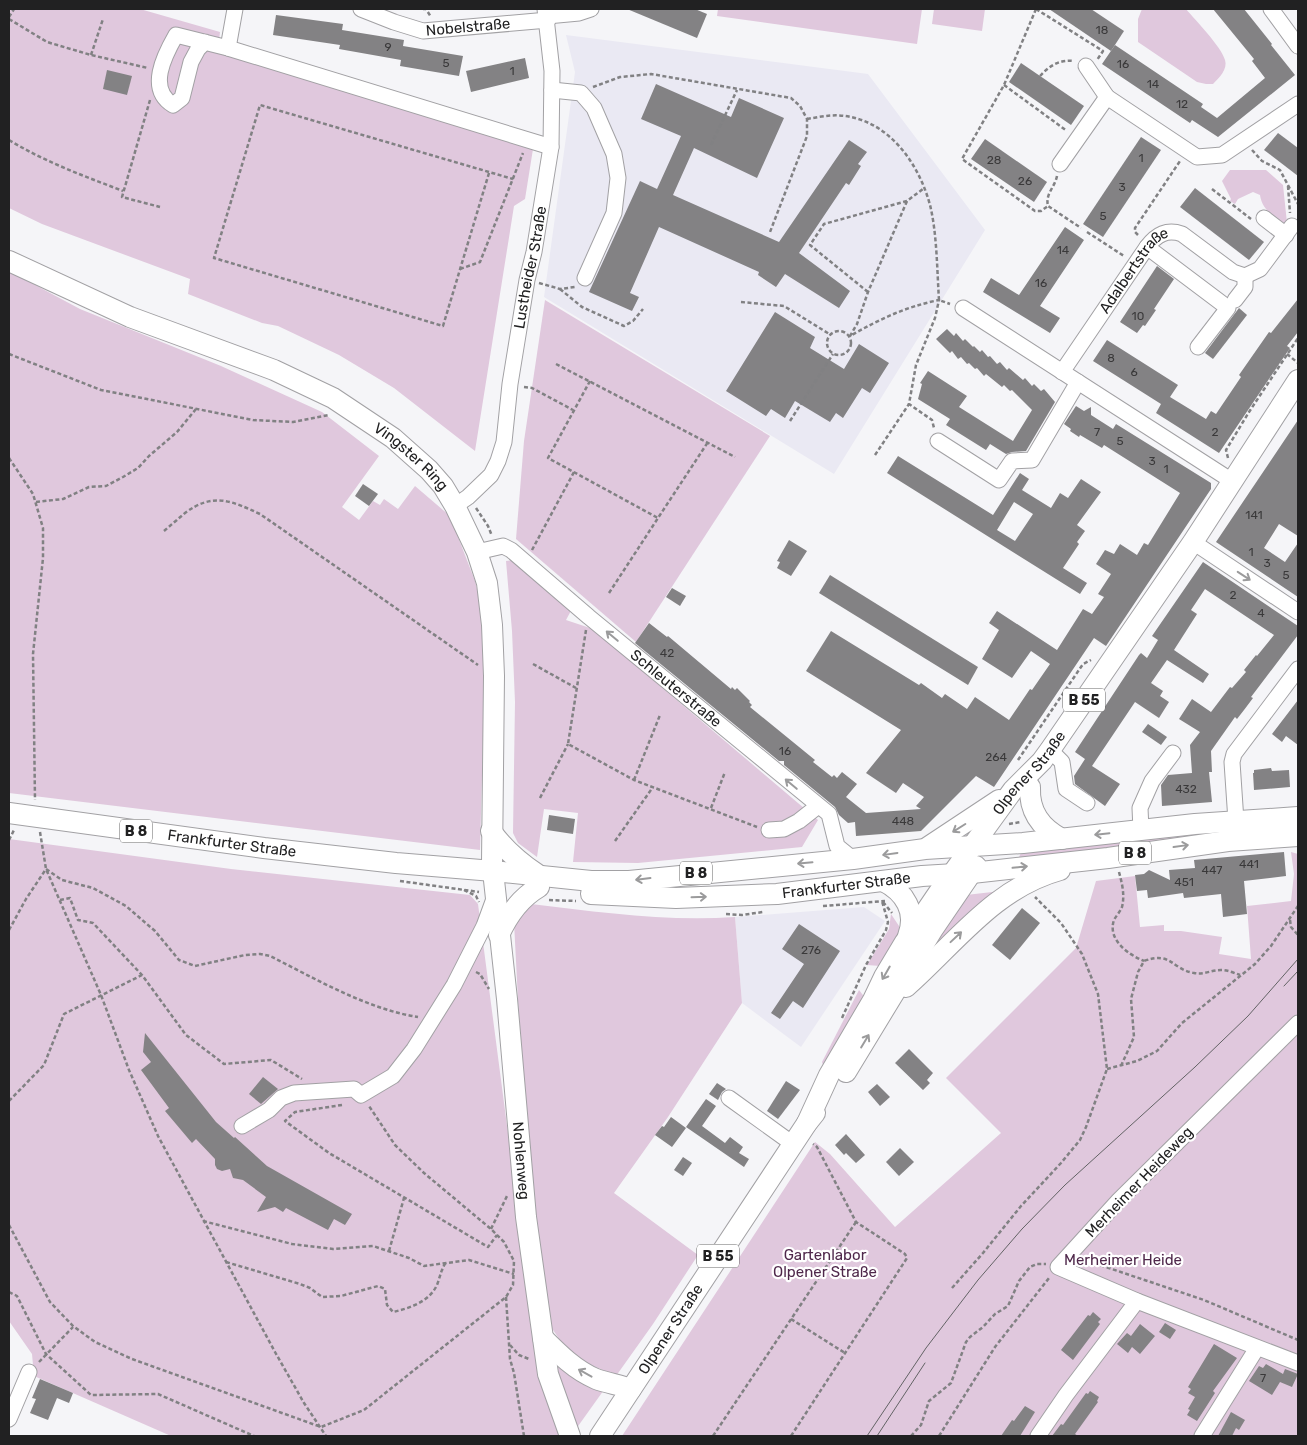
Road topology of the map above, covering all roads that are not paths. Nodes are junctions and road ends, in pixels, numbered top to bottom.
1 (235, 9) edge
2 (361, 9) edge
3 (591, 9) edge
4 (1271, 9) edge
5 (547, 15) edge
6 (205, 42) junction
7 (1298, 46) edge
8 (228, 48) junction
9 (1088, 69) road end
10 (552, 90) junction
11 (1107, 97) junction
12 (1298, 104) edge
13 (550, 147) junction
14 (1060, 164) road end
15 (1258, 219) road end
16 (1149, 245) junction
17 (9, 262) edge
18 (1245, 276) junction
19 (585, 278) road end
20 (1235, 300) dead end
21 (963, 308) road end
22 (1198, 347) dead end
23 (1062, 372) junction
24 (1298, 380) edge
25 (1078, 382) junction
26 (938, 441) road end
27 (1232, 481) junction
28 (455, 506) junction
29 (1192, 542) junction
30 (477, 552) junction
31 (1298, 612) edge
32 (1298, 669) edge
33 (1172, 753) dead end
34 (1046, 755) junction
35 (1022, 789) junction
36 (1087, 803) dead end
37 (818, 806) junction
38 (9, 813) edge
39 (1298, 817) edge
40 (1236, 820) junction
41 (768, 830) road end
42 (1141, 830) junction
43 (492, 831) junction
44 (1298, 836) edge
45 (1062, 839) junction
46 (982, 845) junction
47 (925, 849) junction
48 (853, 859) junction
49 (1113, 863) junction
50 (962, 874) junction
51 (883, 880) junction
52 (539, 881) junction
53 (494, 882) junction
54 (499, 935) junction
55 (905, 942) junction
56 (888, 1003) junction
57 (1298, 1023) edge
58 (729, 1098) dead end
59 (806, 1123) junction
60 (242, 1126) dead end
61 (802, 1143) junction
62 (1137, 1301) junction
63 (543, 1338) junction
64 (1257, 1348) junction
65 (1298, 1363) edge
66 (29, 1372) road end
67 (631, 1389) junction
68 (9, 1419) edge
69 (570, 1436) edge
70 (600, 1436) edge
71 (1038, 1436) edge
72 (1202, 1436) edge

1 - 8 street
2 - 5 street, Nobelstraße
3 - 5 street, Nobelstraße
4 - 7 street
5 - 10 street, Lustheider Straße
6 - 6 street
6 - 8 street
8 - 13 street
9 - 11 street
10 - 13 street, Lustheider Straße
10 - 19 street
11 - 12 street
11 - 14 street
13 - 28 street, Lustheider Straße
15 - 18 street
16 - 18 street, Adalbertstraße
16 - 22 street
16 - 23 street, Adalbertstraße
17 - 28 main road, Vingster Ring
18 - 20 street
21 - 23 street
23 - 25 street
24 - 27 main road, Olpener Straße / B 55
25 - 26 street
25 - 27 street
27 - 29 main road, Olpener Straße / B 55
28 - 30 main road, Vingster Ring
29 -> 31 street
29 - 34 main road, Olpener Straße / B 55
37 -> 30 street, Schleuterstraße
30 - 43 main road, Vingster Ring
32 - 40 street
33 - 42 street
34 - 35 main road, Olpener Straße / B 55
34 - 36 street
35 - 45 main road
35 - 46 main road, Olpener Straße / B 55
35 -> 47 main road
37 - 41 street
37 - 48 street, Schleuterstraße
38 - 53 main road, Frankfurter Straße / B 8
39 - 40 main road, Frankfurter Straße / B 8
40 - 42 main road, Frankfurter Straße / B 8
42 -> 45 main road, Frankfurter Straße / B 8
43 - 52 main road
43 - 53 main road, Vingster Ring
49 -> 44 main road, Frankfurter Straße / B 8
45 - 46 main road, Frankfurter Straße / B 8
46 - 47 main road, Frankfurter Straße / B 8
46 - 50 main road, B 55
47 -> 48 main road, Frankfurter Straße / B 8
48 -> 52 main road, Frankfurter Straße / B 8
50 -> 49 main road, Frankfurter Straße / B 8
56 -> 49 main road
50 - 51 main road, Frankfurter Straße / B 8
50 - 55 main road, Olpener Straße / B 55
50 - 56 main road, Olpener Straße / B 55
52 -> 51 main road, Frankfurter Straße / B 8
51 - 55 main road
52 - 53 main road, Frankfurter Straße / B 8
52 - 54 main road
53 - 54 main road, Nohlenweg
53 - 60 street
54 - 63 main road, Nohlenweg
55 -> 59 main road, Olpener Straße / B 55
59 -> 56 main road, Olpener Straße / B 55
57 - 62 street, Merheimer Heideweg
58 - 61 street
59 - 61 main road, Olpener Straße / B 55
61 - 67 main road, Olpener Straße / B 55
62 - 64 street
62 - 71 street
67 -> 63 main road
63 - 69 main road, Nohlenweg
64 - 65 street
64 - 72 street
66 - 68 street
67 - 70 main road, Olpener Straße / B 55

